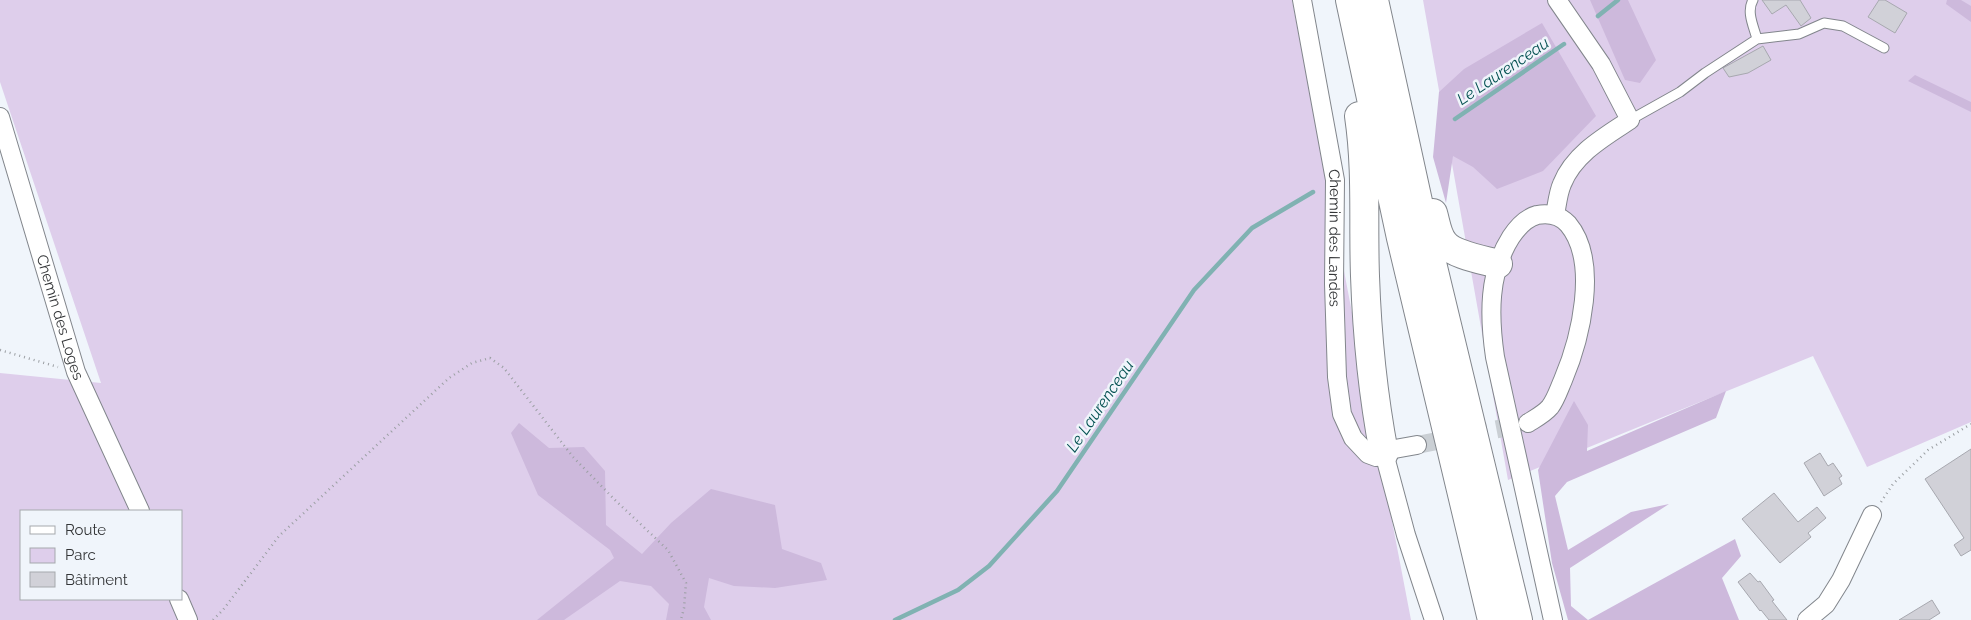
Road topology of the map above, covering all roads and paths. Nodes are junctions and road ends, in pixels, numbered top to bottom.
1 (1302, 0) edge
2 (1350, 0) edge
3 (1374, 0) edge
4 (1558, 0) edge
5 (1753, 0) edge
6 (1758, 39) junction
7 (1884, 48) dead end
8 (1363, 60) junction
9 (0, 117) edge
10 (1630, 120) junction
11 (1403, 132) junction
12 (1555, 215) junction
13 (1498, 264) junction
14 (0, 350) edge
15 (76, 372) junction
16 (1528, 423) tunnel mouth
17 (1971, 424) edge
18 (1417, 445) tunnel mouth
19 (1384, 453) junction
20 (140, 510) edge
21 (1872, 516) joint
22 (179, 600) edge
23 (188, 620) edge
24 (213, 620) edge
25 (681, 620) edge
26 (1434, 620) edge
27 (1492, 620) edge
28 (1518, 620) edge
29 (1553, 620) edge
30 (1807, 620) edge

1 - 19 street, Chemin des Landes
2 - 8 highway
3 - 11 highway
4 - 10 street
5 - 6 lane
6 - 7 lane
6 - 10 lane
8 - 19 highway
8 - 27 highway
9 - 15 street, Chemin des Loges
10 - 12 street
11 - 13 highway
11 - 28 highway
12 - 13 street
12 - 16 street
13 - 29 street
14 - 15 path
15 - 20 street, Chemin des Loges
17 - 21 path
18 - 19 street
19 - 26 street
21 - 30 street
22 - 23 street
24 - 25 path

